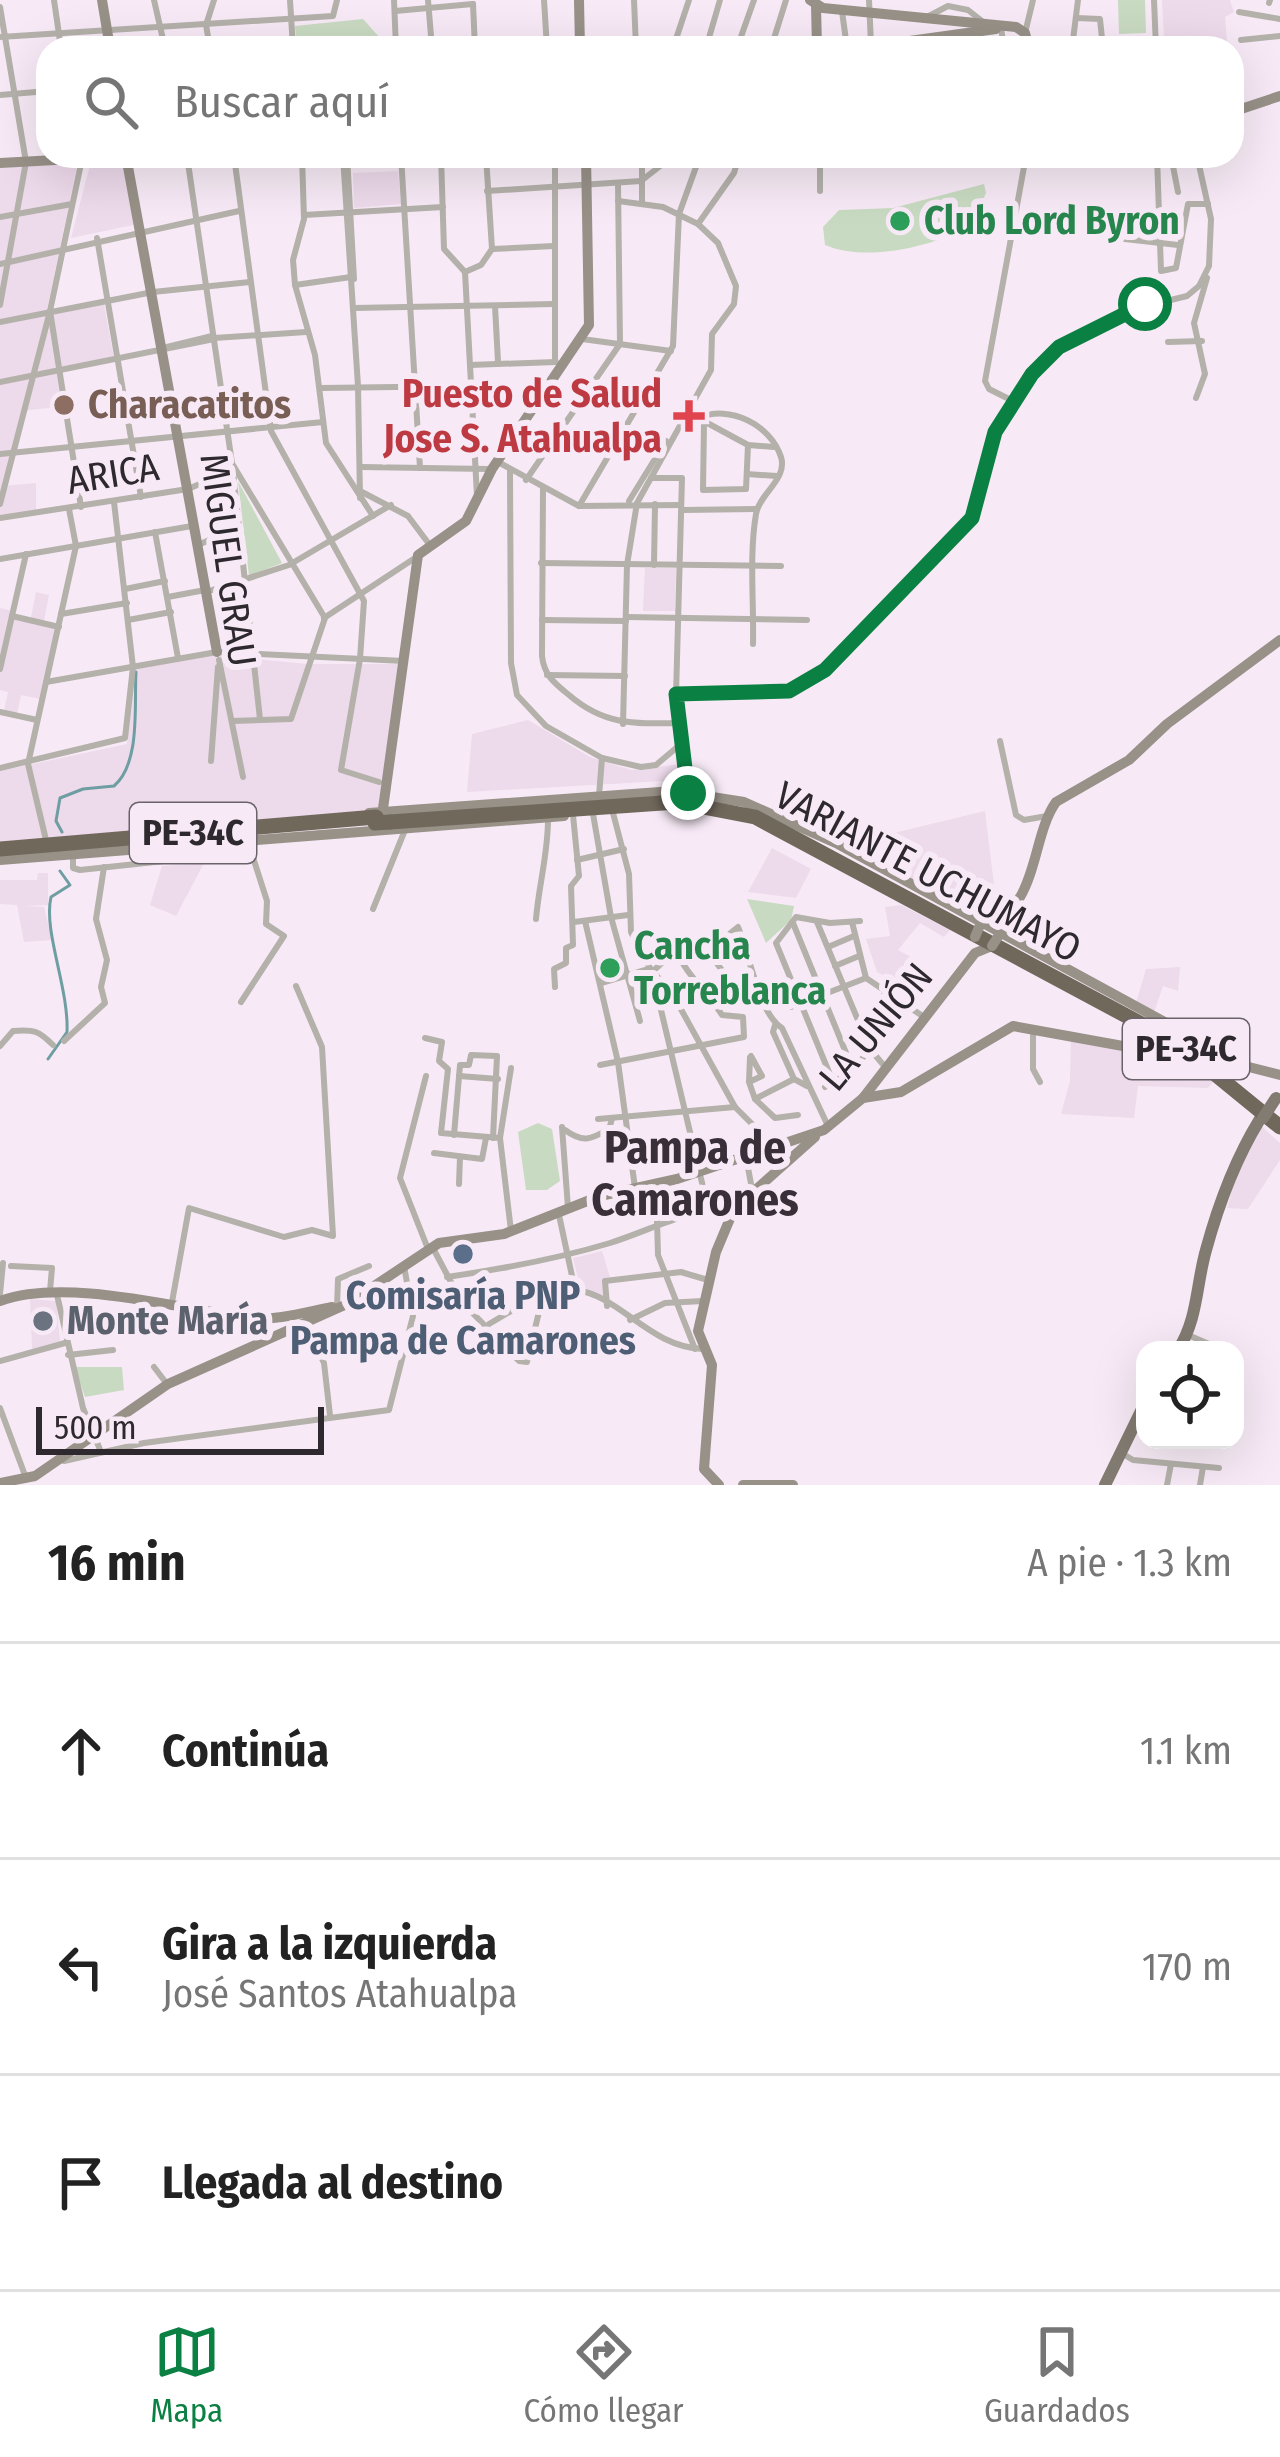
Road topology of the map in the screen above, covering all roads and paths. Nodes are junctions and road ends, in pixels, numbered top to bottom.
1 (54, 0) edge
2 (102, 0) edge
3 (154, 0) edge
4 (214, 0) edge
5 (290, 0) edge
6 (394, 0) edge
7 (544, 0) edge
8 (579, 0) edge
9 (634, 0) edge
10 (689, 0) edge
11 (721, 0) edge
12 (754, 0) edge
13 (786, 0) edge
14 (974, 0) edge
15 (1034, 0) edge
16 (1078, 0) edge
17 (1154, 0) edge
18 (473, 2) edge
19 (818, 3) edge
20 (948, 3) edge
21 (429, 4) edge
22 (337, 5) edge
23 (839, 5) edge
24 (868, 6) edge
25 (0, 7) edge
26 (968, 10) junction
27 (395, 11) junction
28 (1239, 12) dead end
29 (1267, 16) junction
30 (927, 17) junction
31 (291, 18) junction
32 (1077, 18) junction
33 (1280, 19) edge
34 (206, 25) junction
35 (1006, 27) junction
36 (160, 28) junction
37 (982, 28) junction
38 (107, 31) junction
39 (59, 34) junction
40 (108, 36) edge
41 (162, 36) edge
42 (208, 36) edge
43 (292, 36) edge
44 (396, 36) edge
45 (431, 36) edge
46 (475, 36) edge
47 (546, 36) edge
48 (580, 36) edge
49 (636, 36) edge
50 (677, 36) edge
51 (710, 36) edge
52 (741, 36) edge
53 (775, 36) edge
54 (817, 36) edge
55 (845, 36) edge
56 (869, 36) edge
57 (967, 36) edge
58 (982, 36) edge
59 (1005, 36) edge
60 (1019, 36) edge
61 (1029, 36) edge
62 (1074, 36) edge
63 (1102, 36) edge
64 (1157, 36) edge
65 (1280, 36) edge
66 (3, 37) edge
67 (1262, 38) junction
68 (1244, 40) edge
69 (36, 92) edge
70 (16, 94) junction
71 (0, 95) edge
72 (1280, 95) edge
73 (1244, 108) edge
74 (36, 161) edge
75 (26, 162) junction
76 (0, 164) edge
77 (79, 168) edge
78 (130, 168) edge
79 (190, 168) edge
80 (235, 168) edge
81 (302, 168) edge
82 (346, 168) edge
83 (402, 168) edge
84 (441, 168) edge
85 (486, 168) edge
86 (555, 168) edge
87 (586, 168) edge
88 (641, 168) edge
89 (658, 168) edge
90 (696, 168) edge
91 (735, 168) edge
92 (820, 168) edge
93 (1024, 168) edge
94 (1159, 168) edge
95 (1173, 168) edge
96 (1200, 168) edge
97 (641, 182) junction
98 (1160, 183) junction
99 (618, 184) junction
100 (586, 187) junction
101 (554, 189) junction
102 (820, 190) dead end
103 (487, 191) junction
104 (619, 201) junction
105 (642, 201) junction
106 (72, 204) junction
107 (1208, 204) junction
108 (443, 207) junction
109 (404, 209) junction
110 (239, 211) junction
111 (349, 212) junction
112 (16, 214) junction
113 (679, 214) junction
114 (304, 215) junction
115 (0, 217) edge
116 (197, 218) junction
117 (698, 224) junction
118 (142, 229) junction
119 (97, 238) junction
120 (1116, 238) dead end
121 (1160, 242) junction
122 (1179, 245) junction
123 (555, 246) junction
124 (63, 248) junction
125 (492, 249) junction
126 (11, 262) junction
127 (0, 264) edge
128 (1208, 268) junction
129 (465, 272) junction
130 (352, 277) junction
131 (250, 282) junction
132 (295, 285) junction
133 (206, 287) junction
134 (153, 292) junction
135 (106, 299) junction
136 (556, 304) junction
137 (0, 305) edge
138 (495, 306) junction
139 (467, 307) junction
140 (354, 308) junction
141 (409, 308) junction
142 (50, 311) junction
143 (0, 322) edge
144 (307, 332) junction
145 (256, 335) junction
146 (214, 337) junction
147 (581, 339) junction
148 (1202, 341) junction
149 (1168, 342) dead end
150 (620, 344) junction
151 (164, 349) junction
152 (671, 351) junction
153 (117, 359) junction
154 (559, 362) junction
155 (470, 364) junction
156 (498, 364) junction
157 (62, 370) junction
158 (33, 376) junction
159 (0, 382) edge
160 (358, 386) junction
161 (415, 386) junction
162 (471, 386) junction
163 (320, 388) junction
164 (1196, 398) dead end
165 (1011, 400) junction
166 (687, 412) junction
167 (701, 421) junction
168 (322, 422) junction
169 (680, 424) junction
170 (269, 427) junction
171 (227, 429) junction
172 (179, 434) junction
173 (131, 440) junction
174 (748, 445) junction
175 (73, 447) junction
176 (774, 447) junction
177 (13, 453) junction
178 (0, 454) edge
179 (494, 465) junction
180 (233, 467) junction
181 (361, 467) junction
182 (420, 468) junction
183 (476, 469) junction
184 (510, 470) junction
185 (747, 474) junction
186 (777, 476) junction
187 (651, 478) junction
188 (526, 480) junction
189 (543, 488) junction
190 (188, 489) junction
191 (360, 493) junction
192 (140, 497) junction
193 (478, 498) junction
194 (114, 502) junction
195 (637, 503) junction
196 (0, 504) edge
197 (655, 504) junction
198 (391, 505) junction
199 (614, 505) junction
200 (579, 506) junction
201 (82, 507) junction
202 (681, 507) junction
203 (69, 508) junction
204 (756, 509) junction
205 (373, 516) junction
206 (0, 518) edge
207 (195, 525) junction
208 (237, 528) junction
209 (155, 532) junction
210 (423, 535) junction
211 (445, 537) junction
212 (120, 538) junction
213 (334, 541) junction
214 (198, 545) junction
215 (76, 546) junction
216 (431, 547) junction
217 (26, 554) junction
218 (418, 555) junction
219 (0, 559) edge
220 (290, 563) junction
221 (541, 563) junction
222 (682, 564) junction
223 (755, 564) junction
224 (627, 565) junction
225 (654, 565) junction
226 (781, 566) dead end
227 (165, 581) junction
228 (243, 584) junction
229 (125, 589) junction
230 (205, 591) junction
231 (362, 593) junction
232 (168, 597) junction
233 (127, 603) junction
234 (171, 612) junction
235 (62, 614) junction
236 (12, 616) junction
237 (680, 616) junction
238 (626, 619) junction
239 (128, 620) junction
240 (542, 620) junction
241 (753, 620) junction
242 (807, 620) dead end
243 (323, 621) junction
244 (58, 627) junction
245 (1280, 640) edge
246 (752, 644) dead end
247 (252, 655) junction
248 (218, 656) junction
249 (178, 658) junction
250 (360, 659) junction
251 (313, 660) junction
252 (404, 661) junction
253 (133, 667) junction
254 (0, 669) edge
255 (547, 675) junction
256 (625, 676) junction
257 (46, 682) junction
258 (676, 694) junction
259 (0, 712) edge
260 (260, 719) junction
261 (37, 720) junction
262 (232, 721) junction
263 (678, 723) junction
264 (623, 724) junction
265 (1000, 741) dead end
266 (682, 743) junction
267 (602, 758) junction
268 (211, 761) dead end
269 (28, 764) junction
270 (0, 768) edge
271 (243, 777) dead end
272 (379, 782) dead end
273 (686, 791) junction
274 (599, 796) junction
275 (685, 808) junction
276 (571, 813) junction
277 (613, 813) junction
278 (593, 814) junction
279 (1047, 816) junction
280 (548, 819) junction
281 (386, 822) junction
282 (474, 824) junction
283 (46, 840) junction
284 (811, 841) junction
285 (253, 844) junction
286 (623, 849) junction
287 (0, 852) edge
288 (601, 854) junction
289 (73, 855) junction
290 (577, 860) junction
291 (104, 867) junction
292 (900, 890) junction
293 (373, 909) dead end
294 (628, 915) junction
295 (611, 917) junction
296 (999, 917) junction
297 (536, 919) dead end
298 (585, 921) junction
299 (574, 922) junction
300 (818, 922) junction
301 (793, 923) junction
302 (978, 931) junction
303 (854, 936) junction
304 (995, 940) junction
305 (827, 947) junction
306 (975, 953) junction
307 (860, 956) junction
308 (835, 967) junction
309 (651, 971) junction
310 (627, 975) junction
311 (866, 978) junction
312 (600, 984) junction
313 (296, 986) dead end
314 (556, 987) dead end
315 (843, 987) junction
316 (886, 992) junction
317 (757, 993) junction
318 (822, 995) junction
319 (242, 1002) dead end
320 (800, 1004) junction
321 (905, 1005) junction
322 (791, 1007) dead end
323 (926, 1018) junction
324 (640, 1021) dead end
325 (775, 1025) junction
326 (860, 1025) junction
327 (1033, 1028) junction
328 (424, 1038) dead end
329 (64, 1041) dead end
330 (53, 1045) dead end
331 (0, 1046) edge
332 (698, 1046) junction
333 (870, 1049) junction
334 (1194, 1049) junction
335 (671, 1052) junction
336 (795, 1054) junction
337 (785, 1059) junction
338 (618, 1062) junction
339 (600, 1065) dead end
340 (512, 1068) dead end
341 (886, 1068) junction
342 (853, 1070) junction
343 (426, 1076) dead end
344 (464, 1077) junction
345 (499, 1079) junction
346 (794, 1079) junction
347 (749, 1082) dead end
348 (1040, 1082) dead end
349 (812, 1089) junction
350 (1278, 1093) edge
351 (863, 1098) junction
352 (756, 1101) junction
353 (736, 1108) junction
354 (685, 1111) junction
355 (797, 1115) dead end
356 (598, 1119) dead end
357 (611, 1119) junction
358 (624, 1119) junction
359 (1269, 1120) edge
360 (828, 1127) junction
361 (609, 1129) junction
362 (815, 1134) junction
363 (454, 1135) junction
364 (1280, 1137) edge
365 (493, 1138) junction
366 (775, 1147) junction
367 (745, 1155) junction
368 (437, 1156) dead end
369 (460, 1156) junction
370 (604, 1158) dead end
371 (698, 1169) junction
372 (459, 1184) dead end
373 (656, 1184) junction
374 (635, 1188) junction
375 (752, 1189) junction
376 (708, 1208) junction
377 (563, 1209) junction
378 (734, 1209) junction
379 (655, 1227) junction
380 (511, 1231) junction
381 (430, 1248) junction
382 (565, 1254) junction
383 (369, 1266) dead end
384 (404, 1266) junction
385 (667, 1272) junction
386 (447, 1277) junction
387 (708, 1280) junction
388 (575, 1290) junction
389 (543, 1294) junction
390 (53, 1295) junction
391 (0, 1298) edge
392 (703, 1301) junction
393 (678, 1302) junction
394 (172, 1306) junction
395 (607, 1306) junction
396 (339, 1307) junction
397 (630, 1320) junction
398 (489, 1324) junction
399 (305, 1325) junction
400 (1188, 1334) junction
401 (1184, 1341) edge
402 (1203, 1341) edge
403 (64, 1343) junction
404 (701, 1349) junction
405 (112, 1350) dead end
406 (68, 1355) junction
407 (0, 1361) edge
408 (154, 1367) dead end
409 (167, 1384) junction
410 (0, 1408) edge
411 (330, 1415) junction
412 (1136, 1431) edge
413 (93, 1433) junction
414 (10, 1437) junction
415 (0, 1440) edge
416 (101, 1452) junction
417 (1121, 1453) junction
418 (1171, 1464) junction
419 (50, 1466) junction
420 (1202, 1466) junction
421 (1219, 1468) dead end
422 (27, 1480) junction
423 (0, 1483) edge
424 (718, 1485) edge
425 (743, 1485) edge
426 (794, 1485) edge
427 (1105, 1485) edge
428 (1168, 1485) edge
429 (1200, 1485) edge

1 - 39 street
2 - 38 main road
3 - 36 street
4 - 34 street
5 - 31 street
6 - 27 street
7 - 47 street
8 - 48 main road
9 - 49 street
10 - 50 street
11 - 51 street
12 - 52 street
13 - 53 street
14 - 26 street
15 - 61 street
16 - 32 street
17 - 64 street
18 - 21 street
18 - 46 street
19 - 23 main road
19 - 54 main road
20 - 26 street
20 - 30 street
21 - 27 street
21 - 45 street
22 - 31 street
23 - 24 main road
23 - 55 street
24 - 30 main road
24 - 56 street
25 - 66 street
26 - 37 street
27 - 44 street
28 - 29 street
29 - 33 street
29 - 67 street
30 - 37 main road
31 - 34 street
31 - 43 street
32 - 62 street
32 - 63 street
34 - 36 street
34 - 42 street
35 - 37 main road
35 - 59 street
35 - 60 main road
36 - 38 street
36 - 41 street
37 - 57 main road
37 - 58 street
38 - 39 street
38 - 40 main road
39 - 66 street
65 - 67 street
66 - 70 street
67 - 68 street
69 - 70 street
70 - 71 street
70 - 75 street
72 - 73 main road
74 - 75 main road
75 - 76 main road
75 - 112 street
77 - 106 street
78 - 118 main road, MIGUEL GRAU
79 - 116 street
80 - 110 street
81 - 114 street
82 - 111 street
83 - 109 street
84 - 108 street
85 - 103 street
86 - 101 street
87 - 100 main road
88 - 97 street
89 - 97 street
90 - 113 street
91 - 117 street
92 - 102 street
93 - 165 street
94 - 98 street
95 - 98 street
96 - 107 street
97 - 99 street
97 - 105 street
98 - 121 street
99 - 100 street
99 - 104 street
100 - 101 street
100 - 147 main road
101 - 103 street
101 - 123 street
103 - 125 street
104 - 105 street
104 - 150 street
105 - 113 street
106 - 112 street
106 - 124 street
107 - 122 street
107 - 128 street
108 - 109 street
108 - 129 street
109 - 111 street
109 - 141 street
110 - 116 street
110 - 131 street
111 - 114 street
111 - 130 street
112 - 115 street
112 - 126 street
113 - 117 street
113 - 152 street
114 - 132 street
116 - 118 street
116 - 133 street
117 - 166 street
118 - 119 street
118 - 134 main road, MIGUEL GRAU
119 - 124 street
119 - 135 street
120 - 121 street
121 - 122 street
121 - 122 street
123 - 125 street
123 - 136 street
124 - 126 street
124 - 142 street
125 - 129 street
126 - 127 street
126 - 137 street
128 - 148 street
128 - 165 street
129 - 139 street
130 - 132 street
130 - 140 street
131 - 133 street
131 - 145 street
132 - 144 street
133 - 134 street
133 - 146 street
134 - 135 street
134 - 151 main road, MIGUEL GRAU
135 - 142 street
135 - 153 street
136 - 138 street
136 - 154 street
138 - 139 street
138 - 156 street
139 - 141 street
139 - 155 street
140 - 141 street
140 - 160 street
141 - 161 street
142 - 143 street
142 - 157 street
142 - 158 street
144 - 145 street
144 - 163 street
145 - 146 street
145 - 170 street
146 - 151 street
146 - 171 street
147 - 150 street
147 - 154 main road
148 - 149 street
148 - 164 street
150 - 152 street
150 - 188 street
151 - 153 street
151 - 172 main road, MIGUEL GRAU
152 - 200 street
153 - 157 street
153 - 173 street
154 - 156 street
154 - 179 main road
155 - 156 street
155 - 162 street
157 - 158 street
157 - 175 street
158 - 159 street
158 - 177 street
160 - 161 street
160 - 163 street
160 - 181 street
161 - 162 street
161 - 182 street
162 - 183 street
163 - 168 street
165 - 258 street
166 - 167 street
166 - 169 street
167 - 174 street
167 - 176 street
167 - 185 street
168 - 170 street
168 - 191 street
169 - 187 street
169 - 199 street
170 - 171 street
170 - 213 street
171 - 172 street
171 - 180 street
172 - 173 street
172 - 190 main road, MIGUEL GRAU
173 - 175 street
173 - 192 street
174 - 176 street
174 - 185 street
175 - 177 street
175 - 201 street
176 - 186 street
177 - 178 street
177 - 196 street
179 - 183 street
179 - 184 street
179 - 193 main road
180 - 190 street, ARICA
180 - 208 street
180 - 220 street
181 - 182 street
181 - 191 street
182 - 183 street
183 - 193 street
184 - 188 street
184 - 267 street
185 - 186 street
186 - 204 street
187 - 195 street
187 - 202 street
188 - 189 street
189 - 200 street
189 - 221 street
190 - 192 street, ARICA
190 - 207 main road, MIGUEL GRAU
191 - 198 street
191 - 205 street
192 - 194 street, ARICA
193 - 211 main road
194 - 201 street, ARICA
194 - 212 street
195 - 197 street
195 - 199 street
195 - 224 street
197 - 202 street
197 - 225 street
198 - 205 street
198 - 210 street
199 - 200 street
201 - 203 street, ARICA
202 - 204 street
202 - 222 street
203 - 206 street, ARICA
203 - 215 street
204 - 223 street
205 - 213 street
207 - 209 street
207 - 214 main road, MIGUEL GRAU
208 - 214 street
208 - 228 street
209 - 212 street
209 - 227 street
210 - 211 street
210 - 216 street
211 - 216 main road
212 - 215 street
212 - 229 street
213 - 220 street
213 - 231 street
214 - 230 main road, MIGUEL GRAU
215 - 217 street
215 - 235 street
216 - 218 main road
217 - 219 street
217 - 236 street
218 - 231 street
218 - 252 main road
220 - 228 street
220 - 243 street
221 - 224 street
221 - 240 street
222 - 223 street
222 - 225 street
222 - 237 street
223 - 226 street
223 - 241 street
224 - 225 street
224 - 238 street
227 - 229 street
227 - 232 street
228 - 230 street
228 - 247 street
229 - 233 street
230 - 232 street
230 - 248 main road, MIGUEL GRAU
231 - 243 street
231 - 250 street
232 - 234 street
233 - 235 street
233 - 239 street
234 - 239 street
234 - 249 street
235 - 244 street
236 - 244 street
236 - 254 street
237 - 238 street
237 - 241 street
237 - 258 street
238 - 240 street
238 - 256 street
239 - 253 street
240 - 255 street
241 - 242 street
241 - 246 street
243 - 251 street
244 - 257 street
245 - 279 main road
247 - 248 street
247 - 251 street
247 - 260 street
248 - 249 street
248 - 262 street
248 - 268 street, MIGUEL GRAU
249 - 253 street
250 - 251 street
250 - 252 street
250 - 272 street
251 - 260 street
252 - 281 main road
253 - 257 street
253 - 269 street
255 - 256 street
255 - 264 street
256 - 264 street
257 - 261 street
258 - 263 street
259 - 261 street
260 - 262 street
261 - 269 street
262 - 271 street
263 - 264 street
263 - 266 street
265 - 279 street
266 - 267 street
266 - 273 street
267 - 274 street
269 - 270 street
269 - 283 street
273 - 274 main road, VARIANTE UCHUMAYO
273 - 275 street, bridge
273 - 292 main road, VARIANTE UCHUMAYO
274 - 281 main road, VARIANTE UCHUMAYO
275 - 277 main road
275 - 292 main road
276 - 278 main road
276 - 280 main road
276 - 281 highway, VARIANTE UCHUMAYO / PE-34C
276 - 282 highway
276 - 284 highway, VARIANTE UCHUMAYO / PE-34C
276 - 290 street
277 - 278 main road
277 - 286 street
278 - 288 street
279 - 296 main road
280 - 282 main road
280 - 297 street
281 - 282 main road
281 - 283 main road, VARIANTE UCHUMAYO
281 - 284 highway, VARIANTE UCHUMAYO / PE-34C
281 - 285 main road
281 - 287 highway, VARIANTE UCHUMAYO / PE-34C
281 - 293 street
283 - 287 main road, VARIANTE UCHUMAYO
284 - 292 highway
284 - 359 highway, VARIANTE UCHUMAYO / PE-34C
285 - 289 main road
285 - 291 street
285 - 319 street
286 - 288 street
286 - 294 street
287 - 289 main road
288 - 290 street
288 - 295 street
289 - 291 street
290 - 299 street
291 - 329 street
292 - 302 main road
294 - 295 street
294 - 309 street
295 - 298 street
295 - 310 street
296 - 302 main road
296 - 304 main road
298 - 299 street
298 - 312 street
299 - 314 street
300 - 301 street
300 - 303 street
300 - 305 street
301 - 318 street
301 - 320 street
302 - 304 main road
302 - 306 main road, LA UNIÓN
303 - 305 street
303 - 307 street
304 - 306 main road, LA UNIÓN
304 - 334 main road
304 - 334 main road
305 - 308 street
306 - 323 main road, LA UNIÓN
307 - 308 street
307 - 311 street
308 - 315 street
309 - 310 street
309 - 332 street
309 - 332 street
309 - 335 street
310 - 312 street
310 - 324 street
311 - 315 street
311 - 316 street
312 - 338 street
313 - 394 street
315 - 318 street
315 - 326 street
316 - 321 street
316 - 326 street
317 - 317 street
317 - 325 street
318 - 320 street
318 - 342 street
320 - 322 street
320 - 342 street
321 - 323 street
321 - 333 street
323 - 341 main road, LA UNIÓN
325 - 336 street
325 - 337 street
326 - 333 street
327 - 334 main road
327 - 348 street
327 - 351 main road
328 - 363 street
330 - 331 street
332 - 335 street
332 - 353 street
333 - 341 street
333 - 342 street
334 - 350 main road
334 - 359 main road, VARIANTE UCHUMAYO
335 - 338 street
335 - 354 street
336 - 337 street
336 - 349 street
337 - 346 street
338 - 339 street
338 - 358 street
340 - 365 street
341 - 351 main road, LA UNIÓN
343 - 381 street
344 - 345 street
344 - 345 street
344 - 363 street
345 - 365 street
346 - 349 street
346 - 352 street
347 - 352 street
349 - 360 street
350 - 359 main road, bridge
351 - 360 main road, LA UNIÓN
352 - 353 street
352 - 355 street
353 - 354 street
353 - 366 street
354 - 358 street
354 - 371 street
356 - 357 street
357 - 358 street
357 - 361 street
358 - 374 street
359 - 364 main road, VARIANTE UCHUMAYO
359 - 400 main road
360 - 362 main road, LA UNIÓN
361 - 370 street
361 - 377 street
362 - 366 main road
362 - 375 main road
363 - 365 street
365 - 369 street
365 - 380 street
366 - 367 main road
367 - 371 main road
367 - 375 street
368 - 369 street
369 - 372 street
371 - 373 main road
371 - 376 street
373 - 374 main road
373 - 379 street
374 - 377 main road
375 - 378 main road
376 - 378 street
376 - 379 street
377 - 380 main road
377 - 382 street
378 - 387 main road
379 - 382 street
379 - 385 street
380 - 381 main road
381 - 384 main road
381 - 386 street
382 - 386 street
382 - 388 street
383 - 396 street
384 - 396 main road
384 - 411 street
385 - 387 street
385 - 393 street
385 - 395 street
386 - 398 street
387 - 392 main road
388 - 389 street
388 - 395 street
389 - 398 street
389 - 398 street
390 - 391 main road
390 - 391 street
390 - 394 main road
390 - 403 street
392 - 393 street
392 - 404 main road
393 - 397 street
393 - 404 street
394 - 396 main road
395 - 397 street
396 - 399 main road
397 - 404 street
399 - 409 main road
399 - 411 street
400 - 401 main road
400 - 402 street
403 - 406 street
403 - 407 street
404 - 424 main road
405 - 406 street
406 - 413 street
408 - 409 street
409 - 413 main road
410 - 414 street
411 - 416 street
412 - 417 main road
413 - 416 street
413 - 419 main road
414 - 415 street
414 - 422 street
416 - 419 street
417 - 418 street
417 - 427 main road
418 - 420 street
418 - 428 street
419 - 422 main road
420 - 421 street
420 - 429 street
422 - 423 main road
425 - 426 main road

